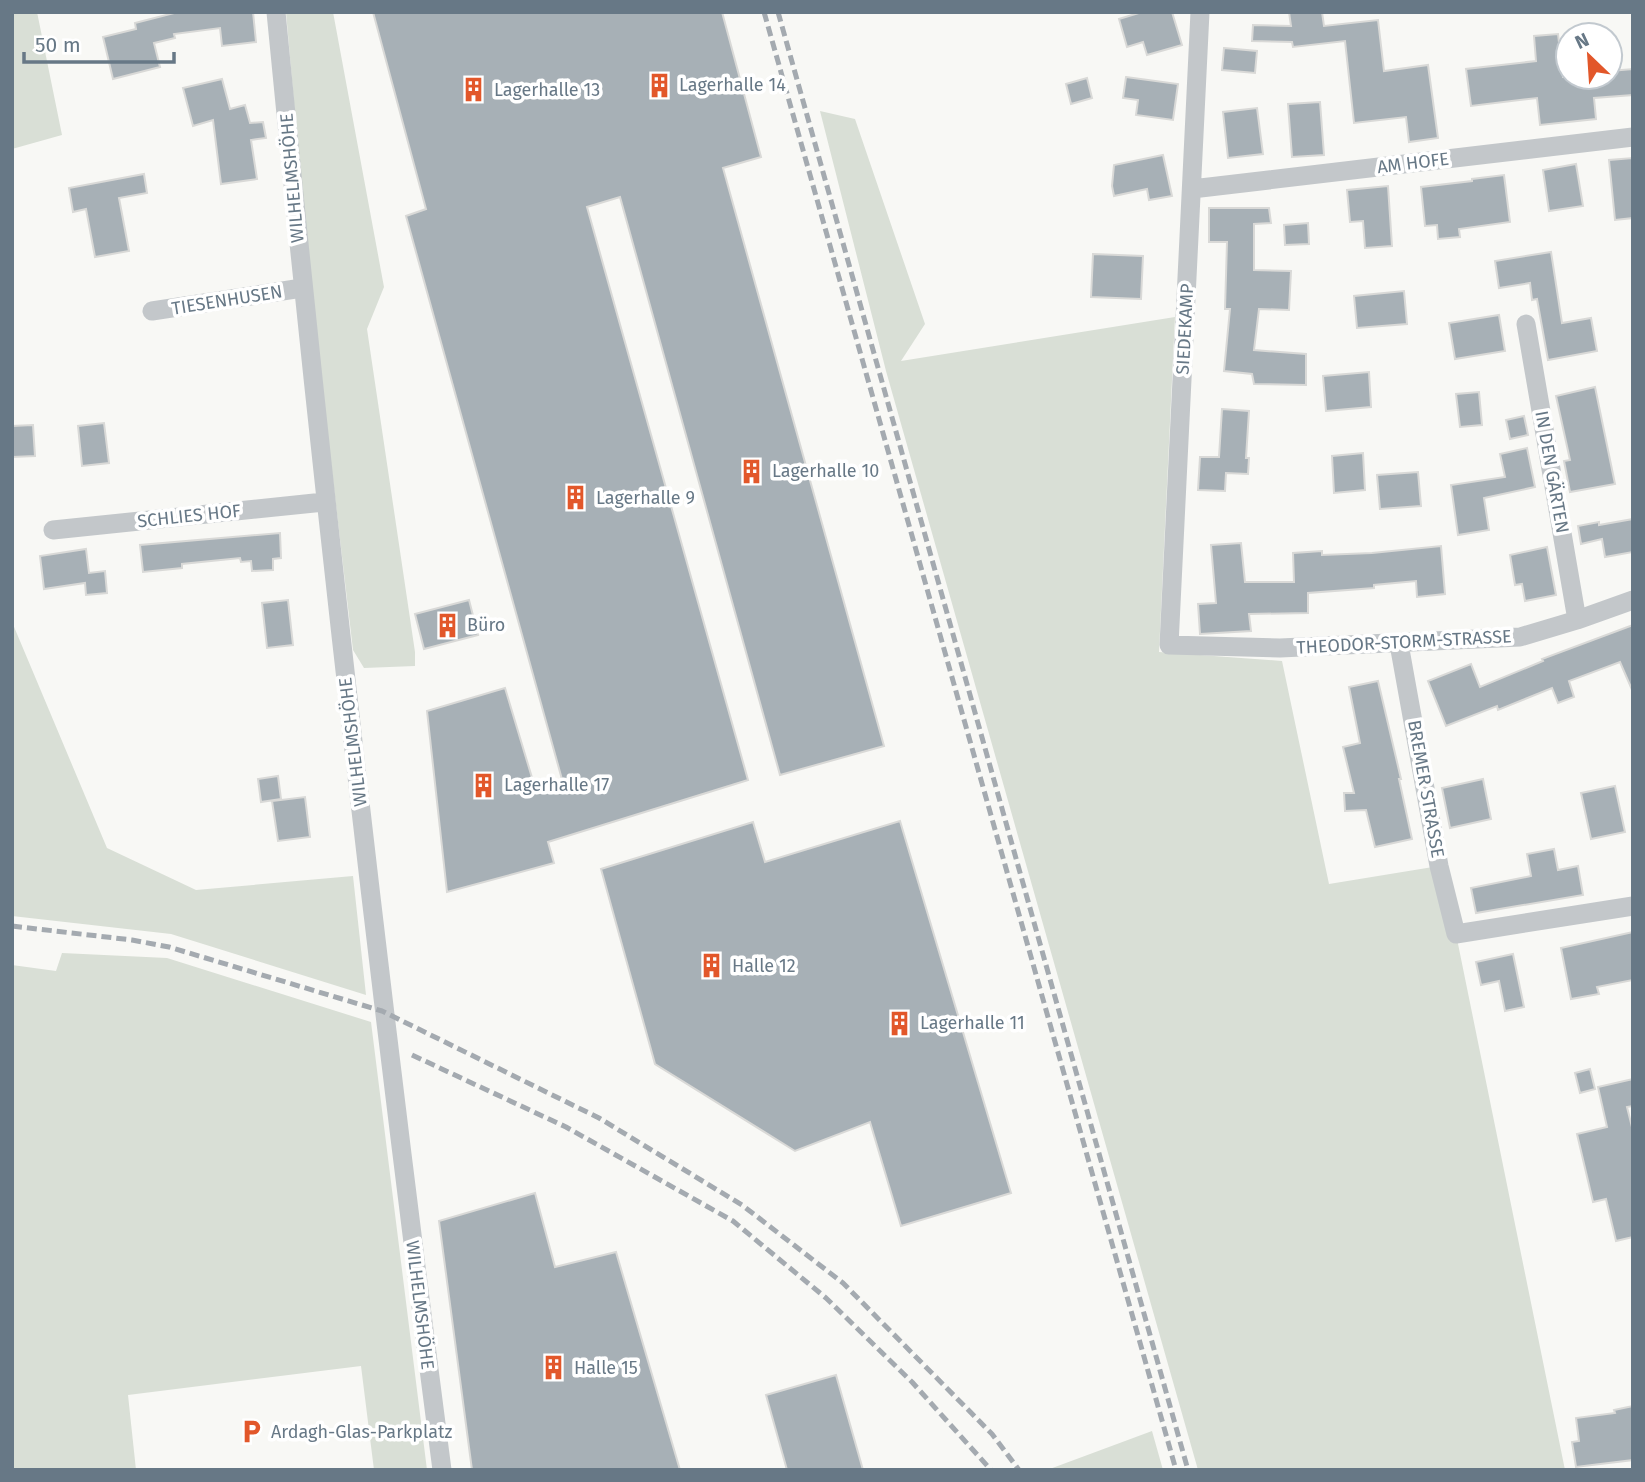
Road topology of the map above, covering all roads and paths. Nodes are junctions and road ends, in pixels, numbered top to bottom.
1 (276, 12) edge
2 (1200, 12) edge
3 (1633, 137) edge
4 (1192, 189) junction
5 (302, 288) junction
6 (152, 311) dead end
7 (1526, 324) dead end
8 (324, 502) junction
9 (53, 530) dead end
10 (1633, 600) edge
11 (1577, 620) junction
12 (1399, 643) junction
13 (1169, 645) joint
14 (1633, 906) edge
15 (442, 1470) edge

1 - 5 street, WILHELMSHÖHE
2 - 4 street, SIEDEKAMP
3 - 4 street, AM HOFE
4 - 13 street, SIEDEKAMP
5 - 6 street, TIESENHUSEN
5 - 8 street, WILHELMSHÖHE
7 - 11 street, IN DEN GÄRTEN
8 - 9 street, SCHLIES HOF
8 - 15 street, WILHELMSHÖHE
10 - 11 street, THEODOR-STORM-STRASSE
11 - 12 street, THEODOR-STORM-STRASSE
12 - 13 street, THEODOR-STORM-STRASSE
12 - 14 street, BREMER STRASSE

